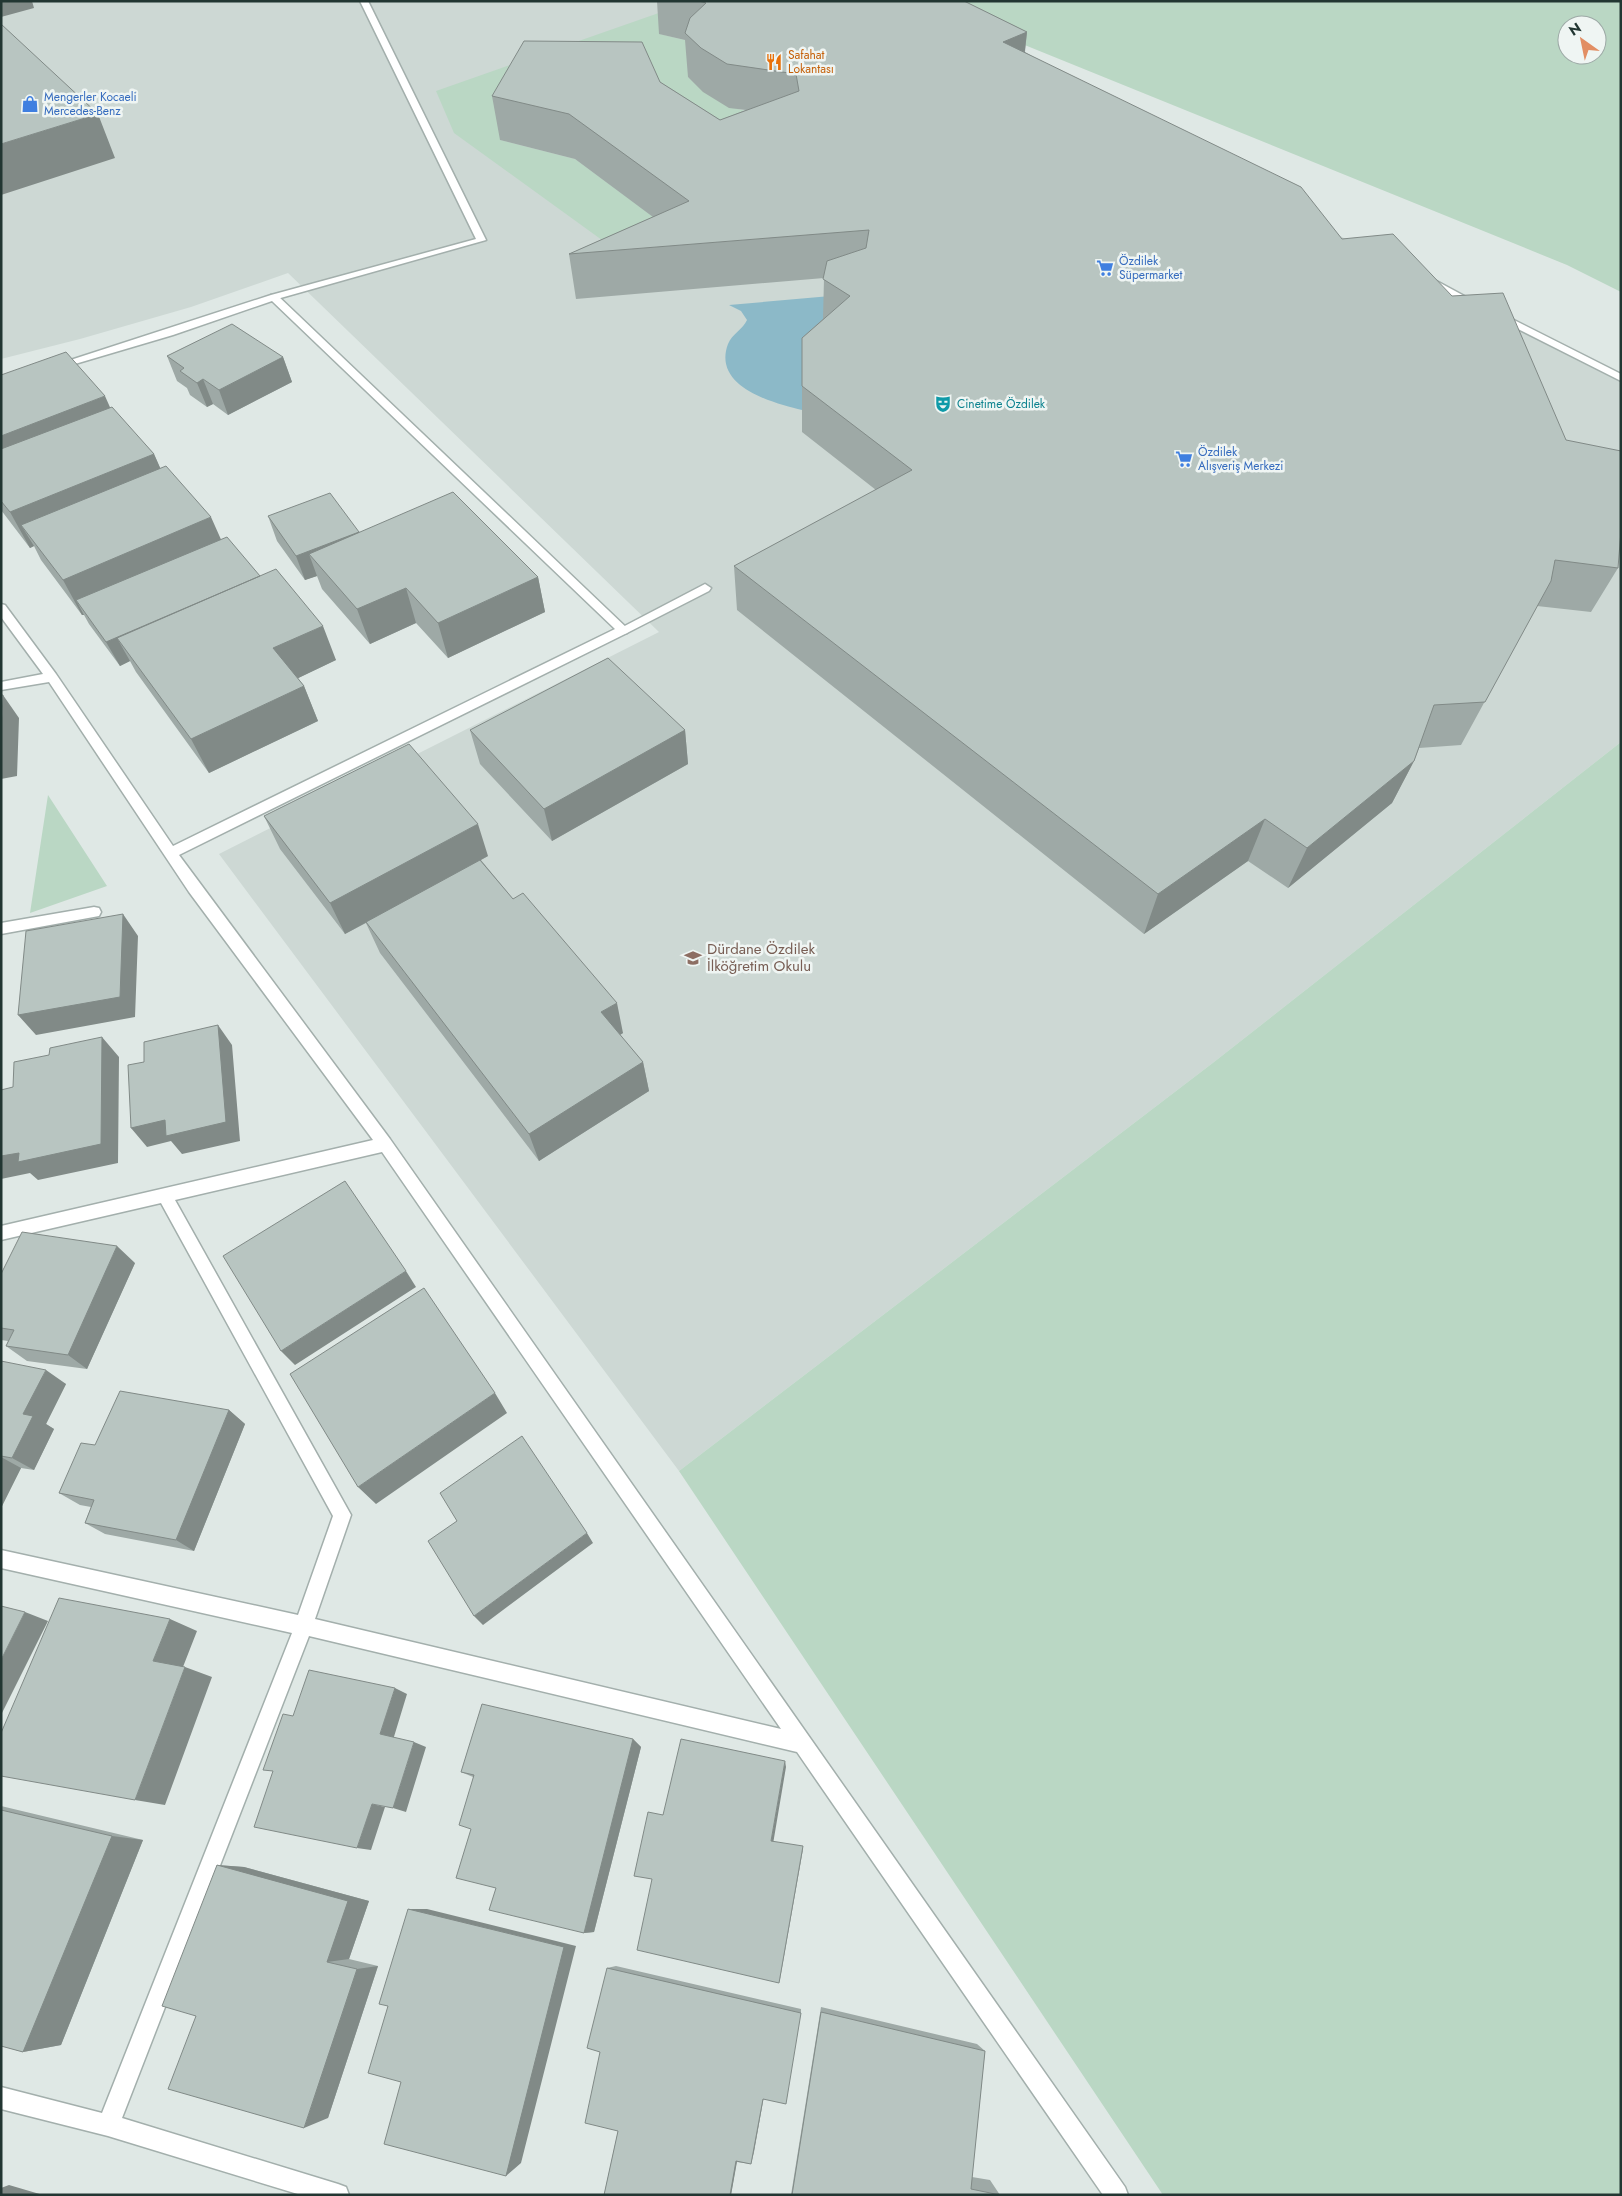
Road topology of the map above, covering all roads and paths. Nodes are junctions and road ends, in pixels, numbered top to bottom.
1 (364, 1) edge
2 (1418, 275) edge
3 (274, 297) junction
4 (43, 370) edge
5 (1621, 378) edge
6 (705, 588) dead end
7 (1, 608) edge
8 (623, 630) junction
9 (52, 677) junction
10 (1, 686) edge
11 (170, 854) junction
12 (94, 912) dead end
13 (1, 929) edge
14 (385, 1144) junction
15 (164, 1194) junction
16 (1, 1233) edge
17 (1, 1559) edge
18 (304, 1626) junction
19 (801, 1743) junction
20 (1, 2098) edge
21 (108, 2126) junction
22 (338, 2195) edge
23 (1117, 2195) edge

1 - 3 street
2 - 5 street
3 - 4 street
3 - 8 street
6 - 8 street
7 - 9 street
8 - 11 street
9 - 10 street
9 - 11 street
11 - 14 street
12 - 13 street
14 - 15 street
14 - 19 street
15 - 16 street
15 - 18 street
17 - 18 street
18 - 19 street
18 - 21 street
19 - 23 street
20 - 21 street
21 - 22 street

